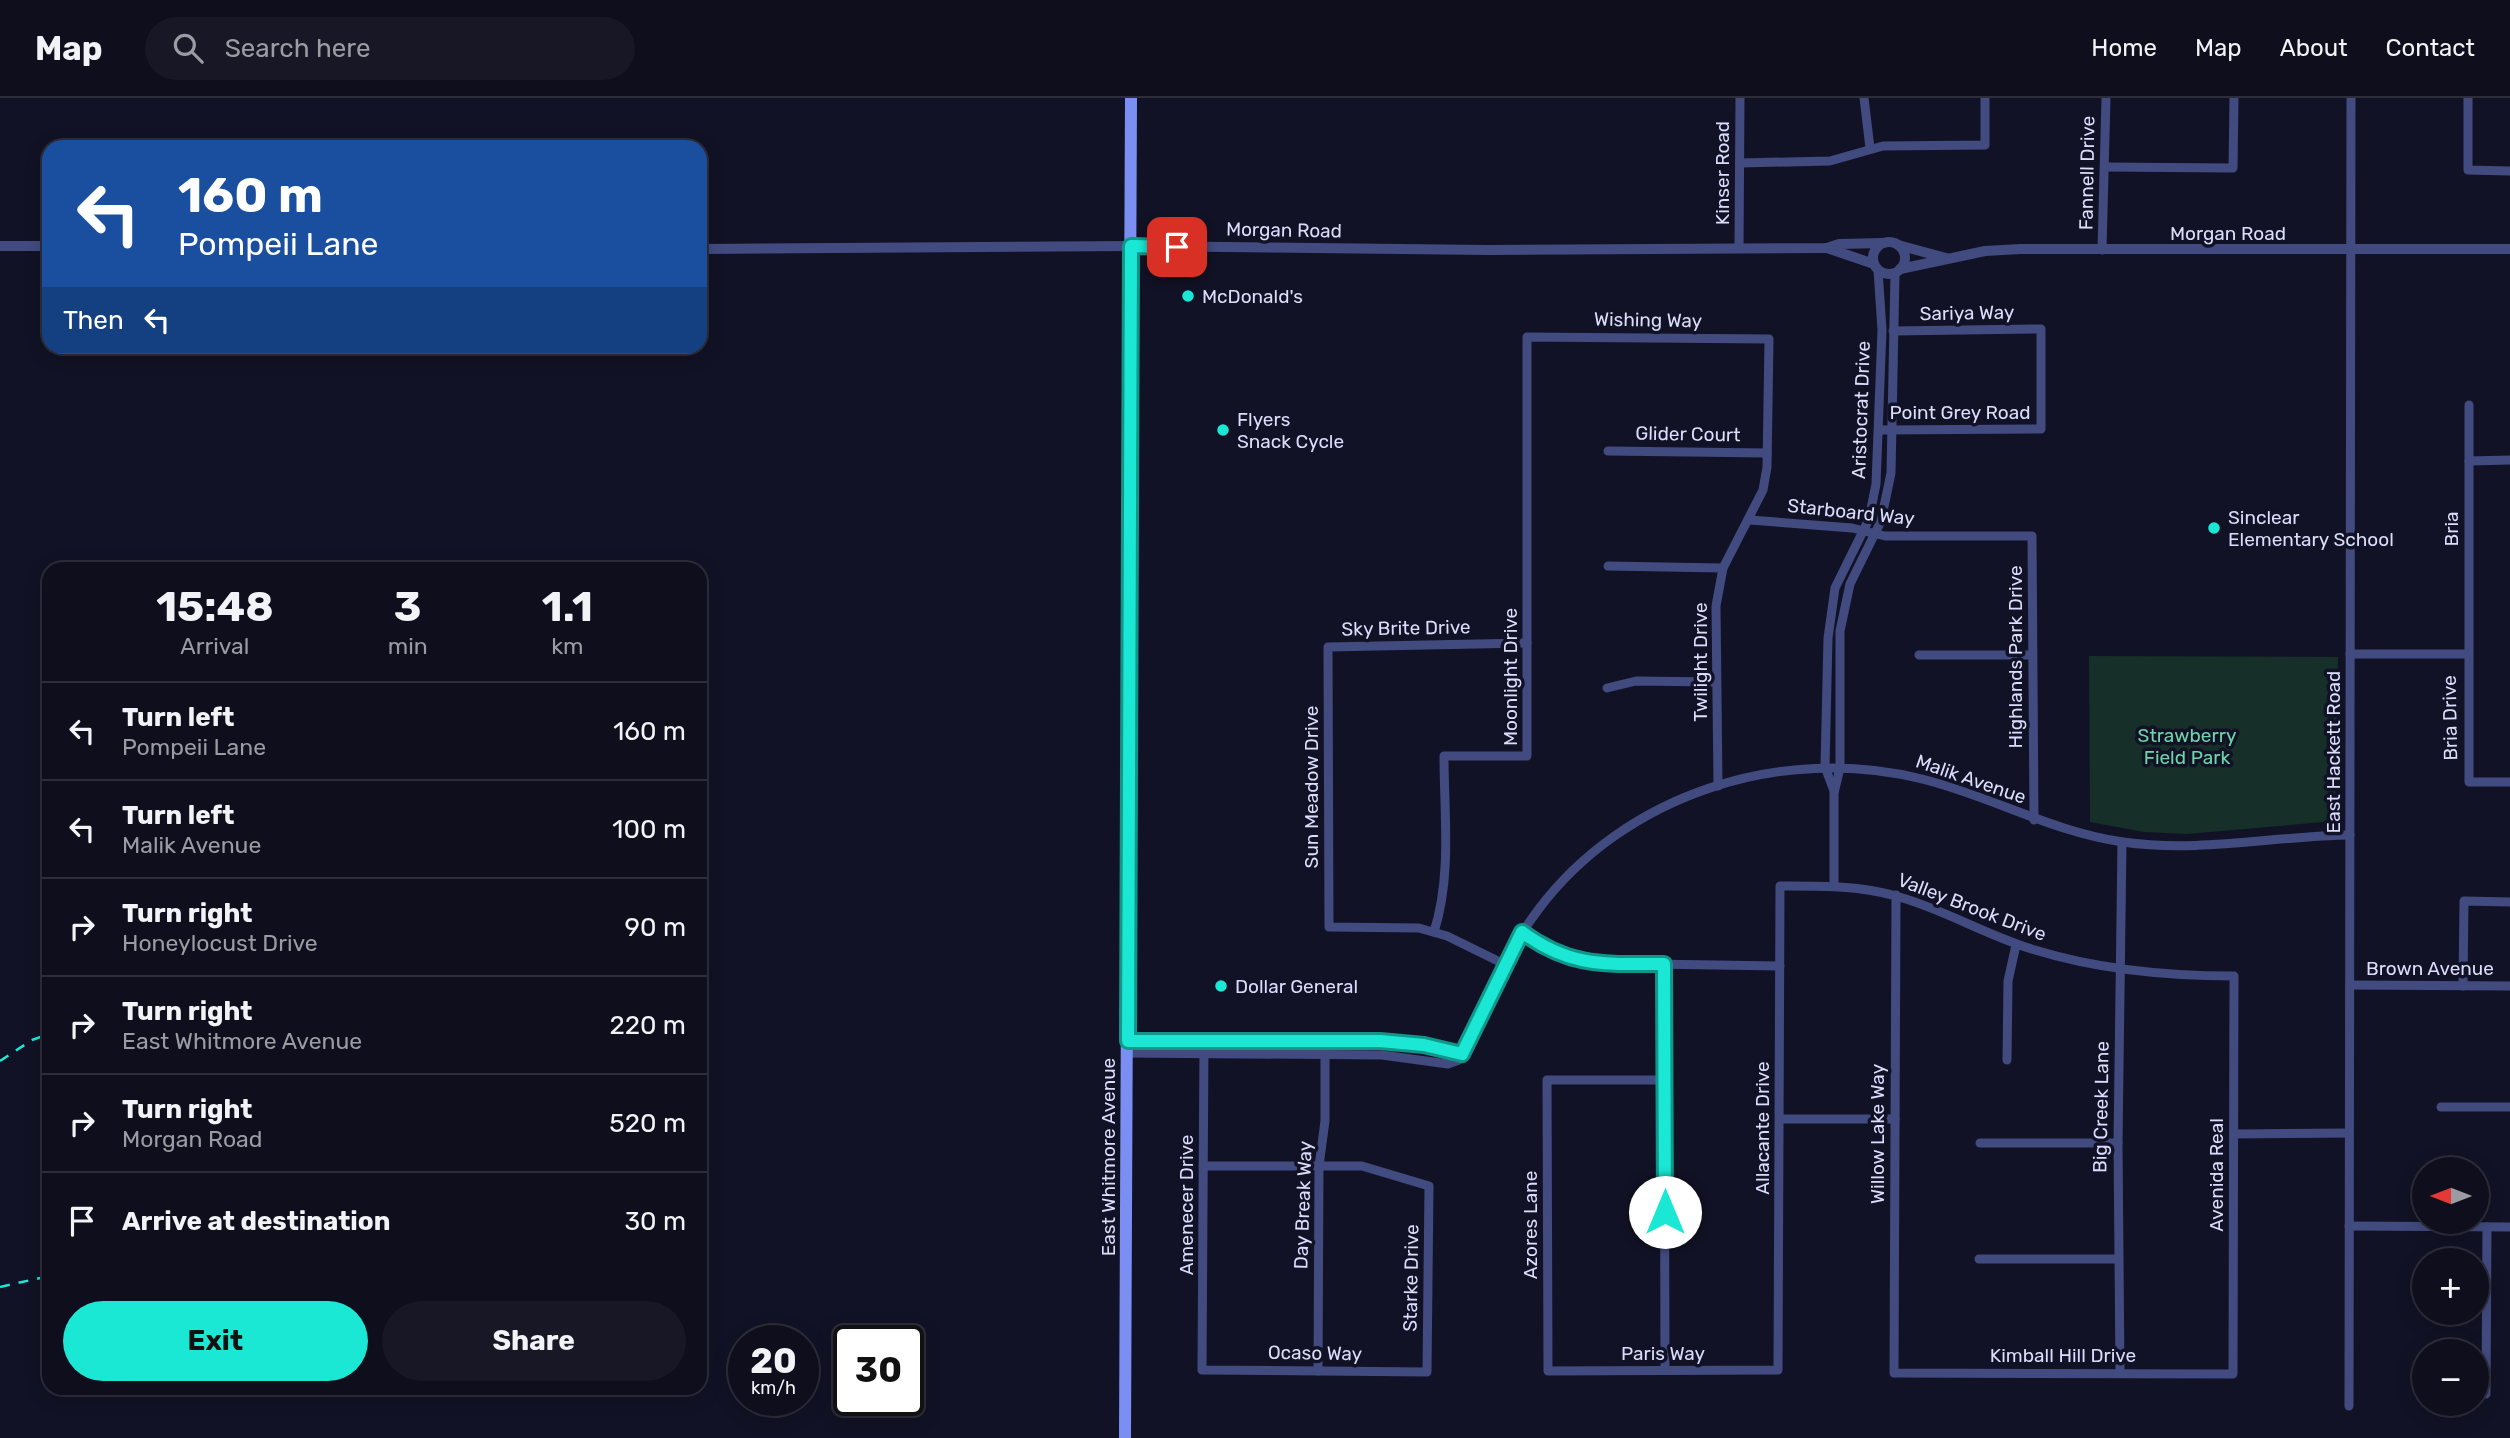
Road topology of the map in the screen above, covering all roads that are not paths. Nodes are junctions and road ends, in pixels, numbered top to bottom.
1 (1131, 98) edge
2 (1740, 98) edge
3 (1864, 98) edge
4 (1985, 98) edge
5 (2106, 98) edge
6 (2234, 98) edge
7 (2351, 98) edge
8 (2469, 98) edge
9 (1870, 148) junction
10 (1740, 163) junction
11 (2106, 167) junction
12 (2510, 171) edge
13 (1883, 243) junction
14 (1898, 245) junction
15 (42, 246) edge
16 (1131, 246) junction
17 (0, 247) edge
18 (1739, 248) junction
19 (1826, 248) junction
20 (707, 249) edge
21 (2510, 249) edge
22 (2102, 250) junction
23 (2350, 251) junction
24 (1946, 258) junction
25 (1876, 267) junction
26 (1897, 271) junction
27 (1893, 331) junction
28 (1527, 337) joint
29 (1769, 339) joint
30 (2469, 405) dead end
31 (1880, 429) junction
32 (1893, 429) junction
33 (2041, 429) joint
34 (1608, 451) dead end
35 (1767, 453) junction
36 (2510, 460) edge
37 (2469, 461) junction
38 (1750, 520) junction
39 (1862, 530) junction
40 (1874, 534) junction
41 (2032, 536) joint
42 (1608, 566) dead end
43 (1723, 568) junction
44 (1527, 643) junction
45 (1328, 647) joint
46 (2350, 654) junction
47 (2467, 654) junction
48 (1919, 655) dead end
49 (2032, 655) junction
50 (1716, 682) junction
51 (1607, 688) dead end
52 (1825, 767) junction
53 (1840, 768) junction
54 (2510, 782) edge
55 (1718, 786) junction
56 (1834, 793) junction
57 (2034, 820) junction
58 (2350, 835) junction
59 (2122, 842) junction
60 (1780, 886) joint
61 (1834, 886) junction
62 (1896, 895) junction
63 (2510, 902) edge
64 (1434, 932) junction
65 (1522, 932) junction
66 (2016, 944) junction
67 (1504, 964) junction
68 (1664, 964) junction
69 (1780, 966) junction
70 (2121, 970) junction
71 (2234, 976) joint
72 (2350, 985) junction
73 (2463, 986) junction
74 (2510, 986) edge
75 (1204, 1041) junction
76 (1325, 1041) junction
77 (1128, 1047) junction
78 (1204, 1054) junction
79 (1325, 1055) junction
80 (1460, 1057) junction
81 (2007, 1060) dead end
82 (1664, 1080) junction
83 (2441, 1107) dead end
84 (2510, 1107) edge
85 (1780, 1119) junction
86 (1895, 1119) junction
87 (2348, 1133) junction
88 (2234, 1134) junction
89 (1980, 1143) dead end
90 (2118, 1143) junction
91 (1203, 1166) junction
92 (1319, 1166) junction
93 (2349, 1226) junction
94 (2412, 1226) edge
95 (2489, 1227) edge
96 (2510, 1227) edge
97 (2487, 1234) edge
98 (1979, 1259) dead end
99 (2118, 1259) junction
100 (2486, 1339) edge
101 (1202, 1370) joint
102 (1665, 1370) junction
103 (1778, 1370) joint
104 (1318, 1371) junction
105 (1548, 1371) joint
106 (1427, 1372) joint
107 (1894, 1373) joint
108 (2120, 1373) junction
109 (2232, 1374) joint
110 (2349, 1406) dead end
111 (1125, 1438) edge

1 - 16 main road, East Whitmore Avenue
2 - 10 street, Kinser Road
3 - 9 street
4 - 9 street
5 - 11 street, Fannell Drive
6 - 11 street
7 - 23 street, East Hackett Road
8 - 12 street
9 - 10 street
10 - 18 street, Kinser Road
11 - 22 street, Fannell Drive
13 - 14 street
13 - 19 street, Morgan Road
13 - 25 street
14 - 24 street, Morgan Road
14 - 26 street
15 - 17 street
16 - 18 street, Morgan Road
16 - 20 street, Morgan Road
16 - 77 main road, East Whitmore Avenue
18 - 19 street, Morgan Road
19 - 25 street, Morgan Road
21 - 23 street, Morgan Road
22 - 23 street, Morgan Road
22 - 24 street, Morgan Road
23 - 46 street, East Hackett Road
24 - 26 street, Morgan Road
25 - 26 street
25 - 31 street, Aristocrat Drive
26 - 27 street, Aristocrat Drive
27 - 32 street, Aristocrat Drive
27 - 33 street, Sariya Way
28 - 29 street, Wishing Way
28 - 44 street, Moonlight Drive
29 - 35 street, Twilight Drive
30 - 37 street, Bria
31 - 32 street, Point Grey Road
31 - 39 street, Aristocrat Drive
32 - 33 street, Point Grey Road
32 - 40 street, Aristocrat Drive
34 - 35 street, Glider Court
35 - 38 street, Twilight Drive
36 - 37 street
37 - 47 street, Bria
38 - 39 street, Starboard Way
38 - 43 street, Twilight Drive
39 - 40 street, Starboard Way
39 - 52 street, Aristocrat Drive
40 - 41 street, Starboard Way
40 - 53 street, Aristocrat Drive
41 - 49 street, Highlands Park Drive
42 - 43 street
43 - 50 street, Twilight Drive
44 - 45 street, Sky Brite Drive
44 - 64 street, Moonlight Drive
45 - 64 street, Sun Meadow Drive
46 - 47 street
46 - 58 street, East Hackett Road
47 - 54 street, Bria Drive
48 - 49 street
49 - 57 street, Highlands Park Drive
50 - 51 street
50 - 55 street, Twilight Drive
52 - 53 street, Malik Avenue
52 - 55 street, Malik Avenue
52 - 56 street, Aristocrat Drive
53 - 56 street, Aristocrat Drive
53 - 57 street, Malik Avenue
55 - 65 street, Malik Avenue
56 - 61 street, Aristocrat Drive
57 - 59 street, Malik Avenue
58 - 59 street, Malik Avenue
58 - 72 street, East Hackett Road
59 - 70 street, Big Creek Lane
60 - 61 street, Valley Brook Drive
60 - 69 street, Allacante Drive
61 - 62 street, Valley Brook Drive
62 - 66 street, Valley Brook Drive
62 - 86 street, Willow Lake Way
63 - 73 street
64 - 67 street
65 - 67 street, Malik Avenue
65 - 68 street
66 - 70 street, Valley Brook Drive
66 - 81 street
67 - 80 street, Malik Avenue
68 - 69 street
68 - 82 street
69 - 85 street, Allacante Drive
70 - 71 street, Valley Brook Drive
70 - 90 street, Big Creek Lane
71 - 88 street, Avenida Real
72 - 73 street, Brown Avenue
72 - 87 street, East Hackett Road
73 - 74 street, Brown Avenue
75 - 76 street
75 - 77 street
75 - 78 street, Amenecer Drive
76 - 79 street, Day Break Way
76 - 80 street
77 - 78 street
77 - 111 main road, East Whitmore Avenue
78 - 79 street
78 - 91 street, Amenecer Drive
79 - 80 street
79 - 92 street, Day Break Way
82 - 102 street
82 - 105 street, Azores Lane
83 - 84 street
85 - 86 street
85 - 103 street, Allacante Drive
86 - 107 street, Willow Lake Way
87 - 88 street
87 - 93 street, East Hackett Road
88 - 109 street, Avenida Real
89 - 90 street
90 - 99 street, Big Creek Lane
91 - 92 street
91 - 101 street, Amenecer Drive
92 - 104 street, Day Break Way
92 - 106 street, Starke Drive
93 - 94 street
93 - 110 street, East Hackett Road
95 - 96 street
97 - 100 street
98 - 99 street
99 - 108 street, Big Creek Lane
101 - 104 street, Ocaso Way
102 - 103 street, Paris Way
102 - 105 street, Paris Way
104 - 106 street, Ocaso Way
107 - 108 street, Kimball Hill Drive
108 - 109 street, Kimball Hill Drive

